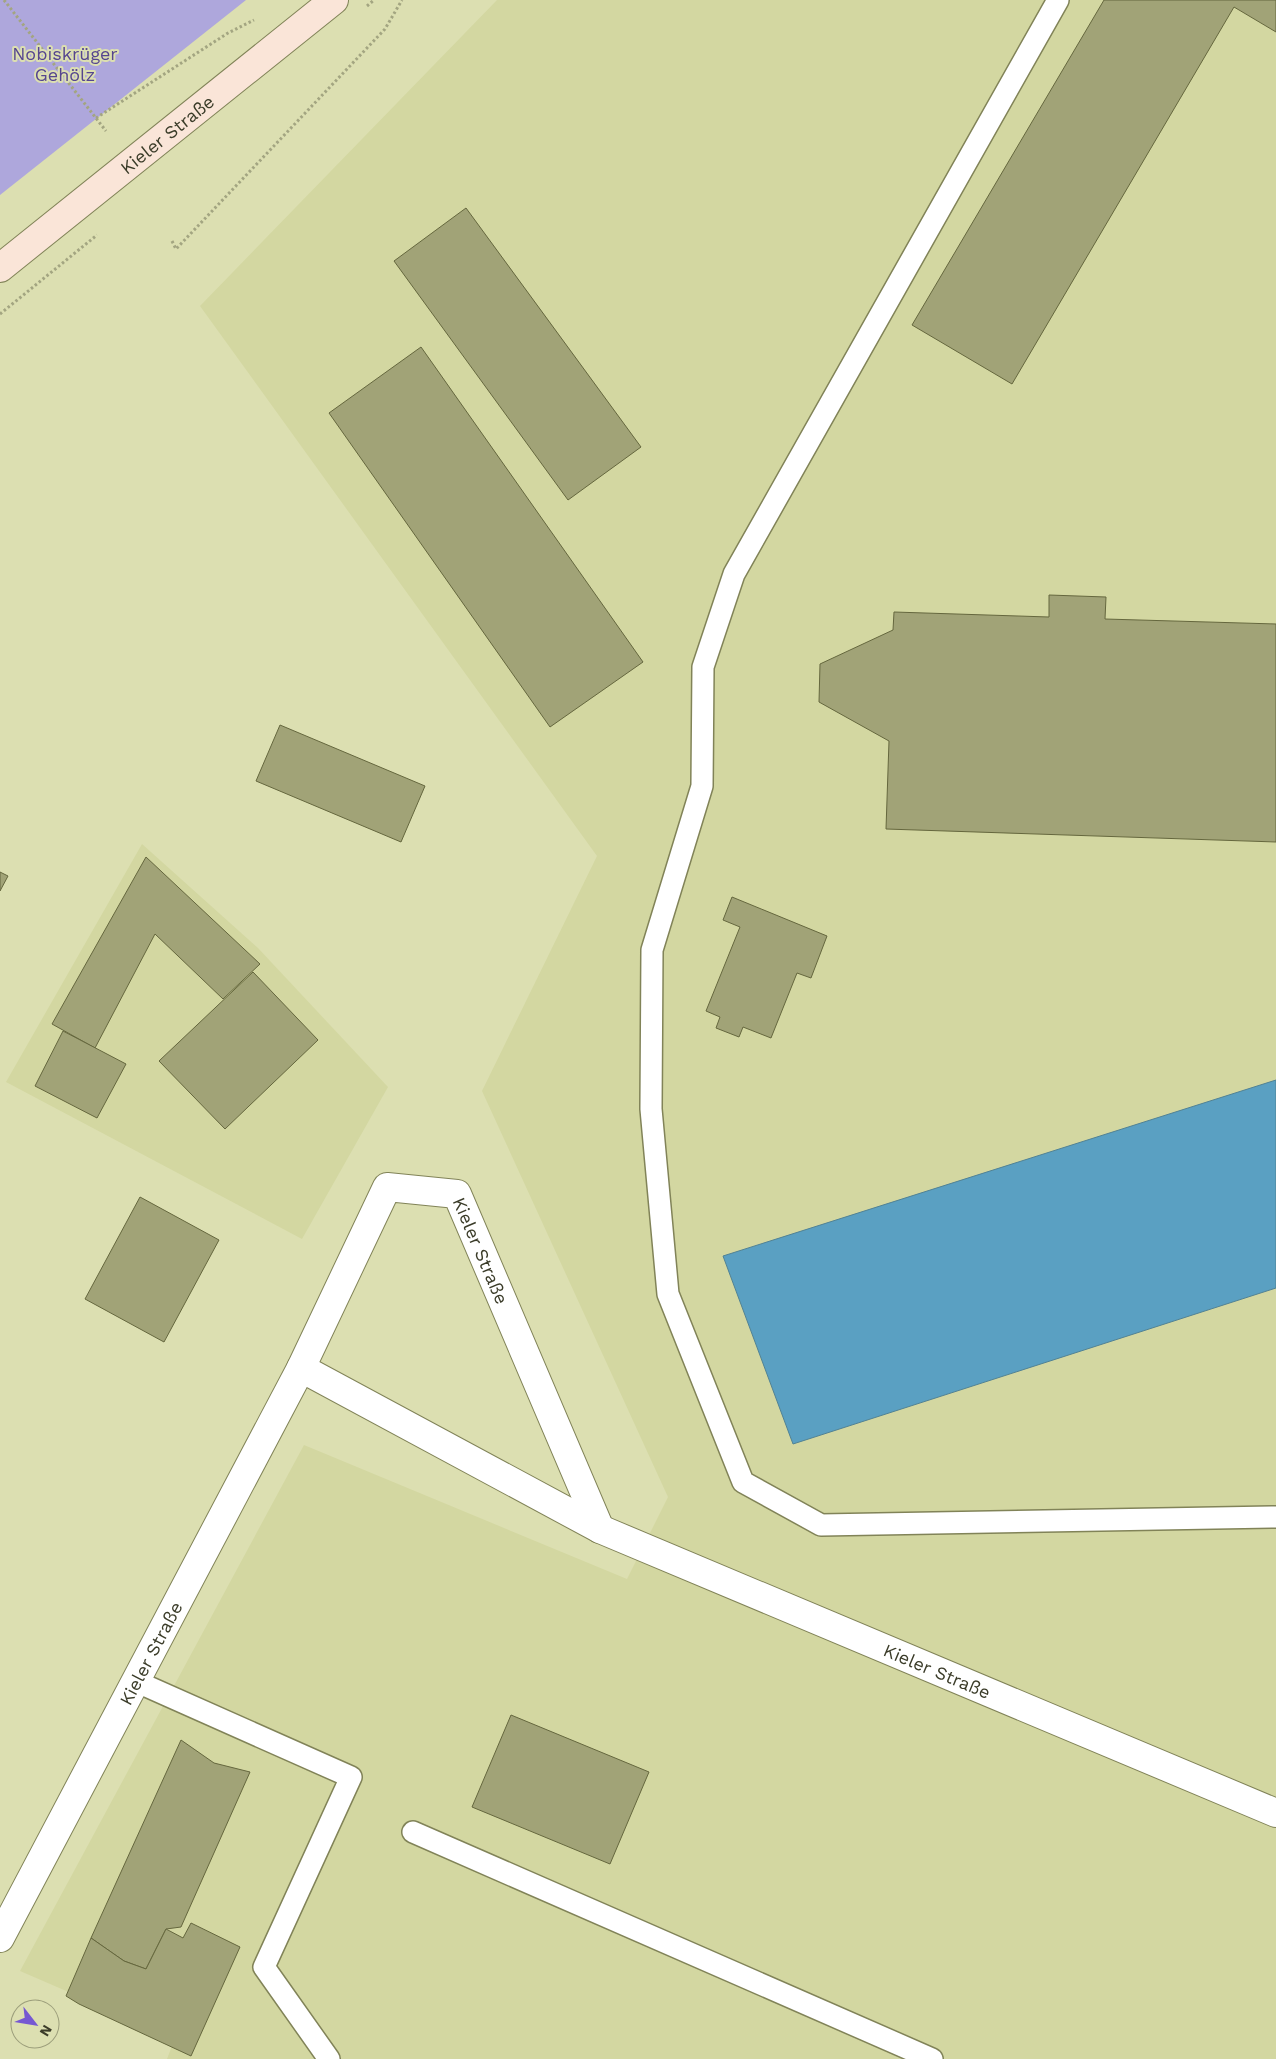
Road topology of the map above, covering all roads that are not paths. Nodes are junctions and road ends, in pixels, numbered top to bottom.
1 (334, 0) edge
2 (1058, 0) edge
3 (0, 268) edge
4 (301, 1368) junction
5 (1276, 1517) edge
6 (600, 1529) junction
7 (135, 1682) junction
8 (1276, 1812) edge
9 (413, 1832) dead end
10 (0, 1938) edge
11 (328, 2059) edge
12 (932, 2059) edge

1 - 3 main road, Kieler Straße
2 - 5 lane
4 - 6 street, Kieler Straße
4 - 6 street, Kieler Straße
4 - 7 street, Kieler Straße
6 - 8 street, Kieler Straße
7 - 10 street, Kieler Straße
7 - 11 lane
9 - 12 lane

